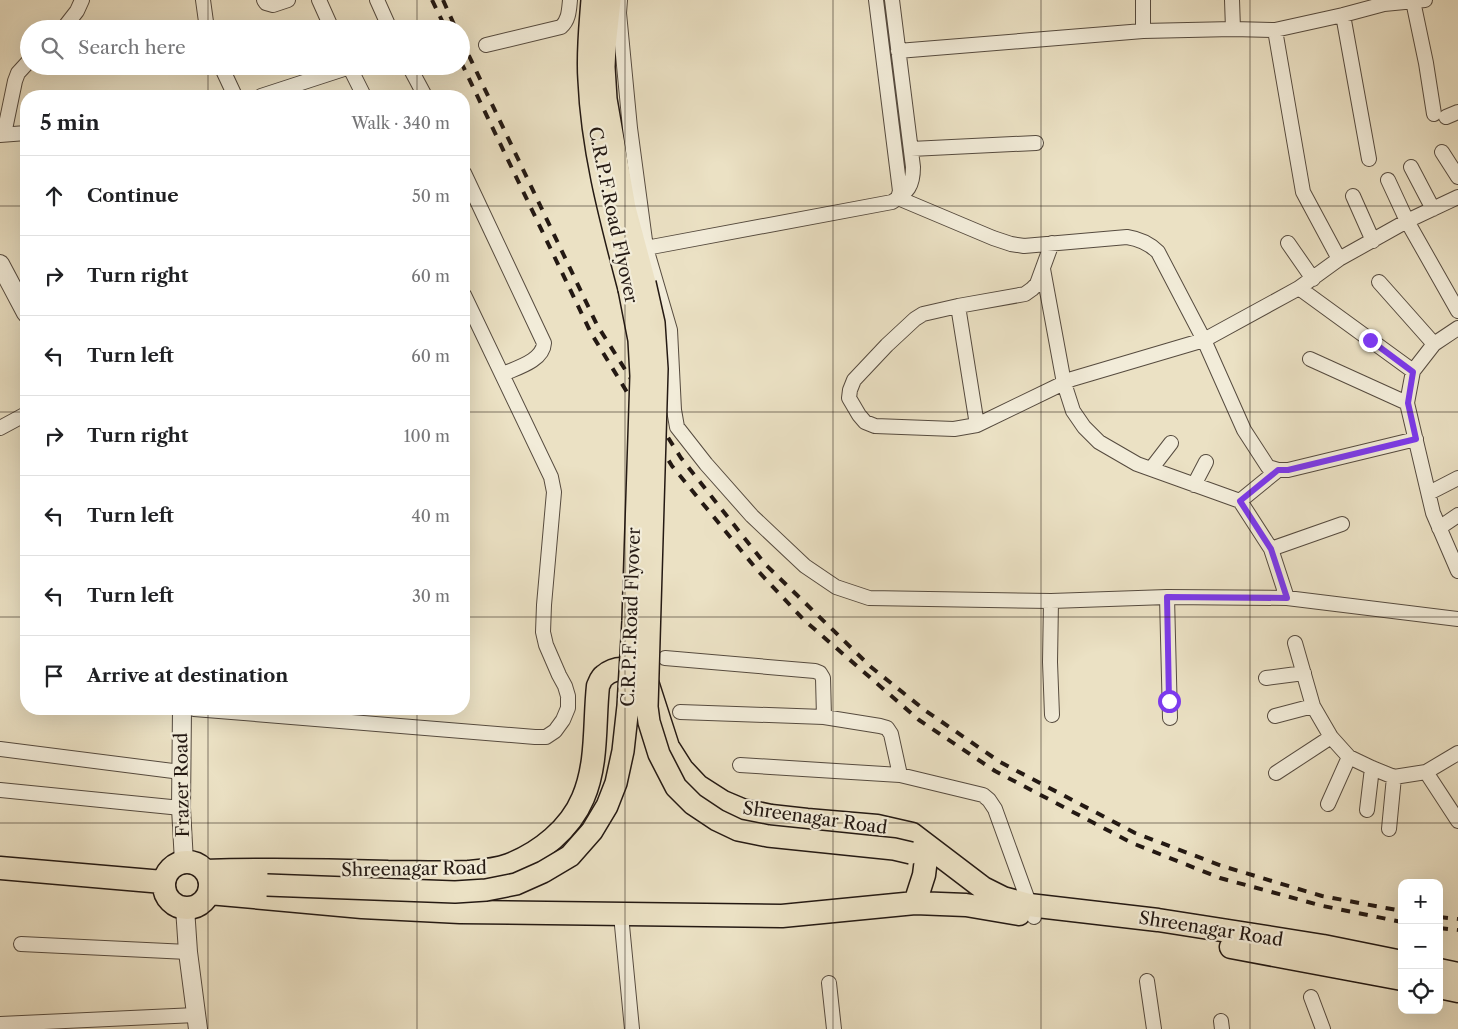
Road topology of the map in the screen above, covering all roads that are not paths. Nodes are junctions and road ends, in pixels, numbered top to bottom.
1 (82, 0) edge
2 (203, 0) edge
3 (264, 0) edge
4 (288, 0) edge
5 (319, 0) edge
6 (377, 0) edge
7 (570, 0) edge
8 (592, 0) edge
9 (610, 0) edge
10 (620, 0) edge
11 (876, 0) edge
12 (892, 0) edge
13 (1143, 0) edge
14 (1232, 0) edge
15 (1419, 1) edge
16 (1343, 15) junction
17 (70, 20) edge
18 (206, 20) edge
19 (328, 20) edge
20 (386, 20) edge
21 (1233, 29) junction
22 (1275, 30) junction
23 (1143, 31) junction
24 (486, 45) dead end
25 (898, 51) junction
26 (20, 71) edge
27 (225, 75) edge
28 (327, 75) edge
29 (354, 75) edge
30 (414, 75) edge
31 (232, 90) edge
32 (290, 90) edge
33 (361, 90) edge
34 (422, 90) edge
35 (1446, 114) edge
36 (20, 133) edge
37 (2, 134) edge
38 (1036, 143) dead end
39 (911, 148) junction
40 (1442, 152) dead end
41 (1369, 159) dead end
42 (1410, 167) dead end
43 (1458, 177) edge
44 (1388, 180) dead end
45 (470, 186) edge
46 (1353, 196) dead end
47 (1458, 197) edge
48 (898, 198) junction
49 (1433, 210) junction
50 (1407, 221) junction
51 (1373, 241) junction
52 (1052, 243) junction
53 (1288, 243) dead end
54 (646, 248) junction
55 (1339, 259) junction
56 (0, 264) edge
57 (1043, 269) junction
58 (1312, 279) junction
59 (1379, 282) dead end
60 (1299, 288) junction
61 (20, 302) edge
62 (958, 306) junction
63 (470, 307) edge
64 (1458, 311) edge
65 (1458, 328) edge
66 (1204, 340) junction
67 (1434, 344) junction
68 (1310, 359) dead end
69 (1413, 372) junction
70 (503, 374) junction
71 (1064, 383) junction
72 (1408, 403) junction
73 (20, 417) edge
74 (978, 426) junction
75 (0, 428) edge
76 (1416, 439) junction
77 (1171, 443) dead end
78 (1206, 462) dead end
79 (1151, 469) junction
80 (1278, 470) junction
81 (1458, 478) edge
82 (1194, 485) junction
83 (1429, 493) junction
84 (1240, 501) junction
85 (1458, 515) edge
86 (1342, 524) dead end
87 (1439, 528) junction
88 (1454, 547) edge
89 (1271, 549) junction
90 (1458, 571) edge
91 (1167, 597) junction
92 (1287, 598) junction
93 (1051, 601) junction
94 (1458, 619) edge
95 (1295, 643) dead end
96 (666, 658) dead end
97 (1304, 673) junction
98 (1266, 678) dead end
99 (1313, 706) junction
100 (680, 712) dead end
101 (182, 715) edge
102 (265, 715) edge
103 (1052, 715) dead end
104 (1275, 716) dead end
105 (824, 718) junction
106 (1170, 718) dead end
107 (1331, 737) junction
108 (0, 749) edge
109 (1458, 755) edge
110 (1349, 757) junction
111 (181, 762) junction
112 (740, 765) dead end
113 (1372, 768) junction
114 (1426, 772) junction
115 (1276, 773) dead end
116 (900, 775) junction
117 (1394, 777) junction
118 (0, 790) edge
119 (1328, 804) dead end
120 (181, 808) junction
121 (1367, 810) dead end
122 (1458, 821) edge
123 (1389, 829) dead end
124 (918, 856) junction
125 (184, 862) junction
126 (950, 862) junction
127 (0, 868) edge
128 (163, 882) junction
129 (208, 883) junction
130 (915, 903) junction
131 (185, 908) junction
132 (1032, 911) junction
133 (620, 914) junction
134 (21, 944) dead end
135 (188, 952) junction
136 (1398, 961) edge
137 (1443, 971) edge
138 (1458, 974) edge
139 (1398, 977) edge
140 (1147, 981) dead end
141 (829, 983) dead end
142 (1443, 988) edge
143 (1458, 991) edge
144 (1311, 996) dead end
145 (197, 1022) edge
146 (0, 1024) edge
147 (632, 1029) edge
148 (834, 1029) edge
149 (1154, 1029) edge
150 (1324, 1029) edge

1 - 17 street
2 - 18 street
3 - 4 street
5 - 19 street
6 - 20 street
7 - 24 street
8 - 129 main road, C.R.P.F.Road Flyover, bridge
9 - 124 main road, C.R.P.F.Road Flyover, bridge
10 - 54 street
11 - 48 street
12 - 25 street
13 - 23 street
14 - 21 street
15 - 16 street
15 - 35 street
16 - 22 street
16 - 41 street
21 - 22 street
21 - 23 street
22 - 55 street
23 - 25 street
25 - 39 street
26 - 37 street
27 - 31 street
28 - 32 street
29 - 33 street
30 - 34 street
36 - 37 street
38 - 39 street
39 - 48 street
40 - 43 street
42 - 49 street
44 - 50 street
45 - 70 street
46 - 51 street
47 - 49 street
48 - 52 street
48 - 54 street
49 - 50 street
50 - 51 street
50 - 64 street
51 - 55 street
52 - 57 street
52 - 66 street
53 - 58 street
54 - 93 street
55 - 58 street
56 - 61 street
57 - 62 street
57 - 71 street
58 - 60 street
59 - 67 street
60 - 66 street
60 - 69 street
62 - 74 street
62 - 74 street
63 - 70 street
65 - 67 street
66 - 71 street
66 - 80 street
67 - 69 street
68 - 72 street
69 - 72 street
70 - 102 street
71 - 74 street
71 - 79 street
72 - 76 street
73 - 75 street
76 - 80 street
76 - 83 street
77 - 79 street
78 - 82 street
79 - 82 street
80 - 84 street
81 - 83 street
82 - 84 street
83 - 87 street
84 - 89 street
85 - 87 street
86 - 89 street
87 - 88 street
88 - 90 street
89 - 92 street
91 - 92 street
91 - 93 street
91 - 106 street
92 - 94 street
93 - 103 street
95 - 97 street
96 - 105 street
97 - 98 street
97 - 99 street
99 - 104 street
99 - 107 street
100 - 105 street
101 - 111 street, Frazer Road
105 - 116 street
107 - 110 street
107 - 115 street
108 - 111 street
109 - 114 street
110 - 113 street
110 - 119 street
111 - 120 street, Frazer Road
112 - 116 street
113 - 117 street
113 - 121 street
114 - 117 street
114 - 122 street
116 - 132 street
117 - 123 street
118 - 120 street
120 - 125 street, Frazer Road
124 - 126 main road, C.R.P.F.Road Flyover
124 - 130 highway
125 - 128 highway
125 - 129 highway
126 - 129 highway, Shreenagar Road
126 - 132 highway, Shreenagar Road
127 - 128 highway
128 - 131 highway
129 - 131 highway
129 - 133 highway, Shreenagar Road
130 - 132 highway, Shreenagar Road
130 - 133 highway, Shreenagar Road
131 - 135 street
132 - 136 highway, Shreenagar Road
132 - 139 highway, Shreenagar Road
133 - 147 street
134 - 135 street
135 - 145 street
137 - 138 highway
140 - 149 street
141 - 148 street
142 - 143 highway
144 - 150 street
145 - 146 street

